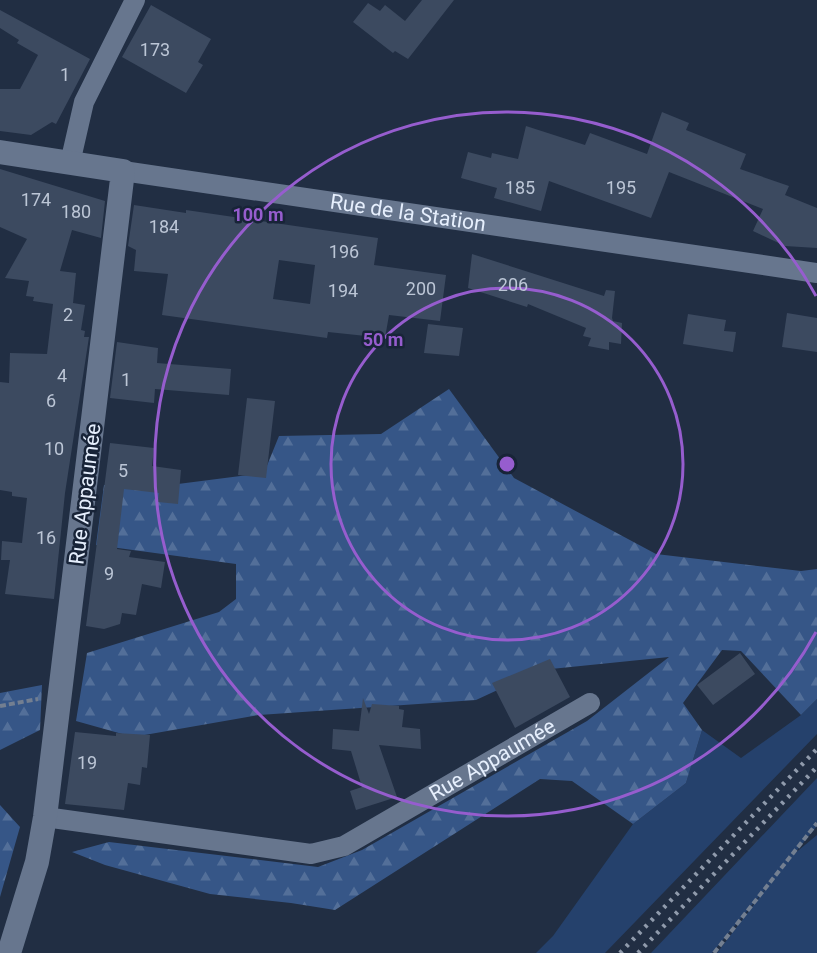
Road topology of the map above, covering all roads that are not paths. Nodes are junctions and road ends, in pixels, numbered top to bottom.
1 (135, 0) edge
2 (0, 152) edge
3 (70, 163) junction
4 (123, 171) junction
5 (817, 273) edge
6 (590, 703) dead end
7 (45, 817) junction
8 (9, 953) edge

1 - 3 street
2 - 3 street, Rue de la Station
3 - 4 street, Rue de la Station
4 - 5 street, Rue de la Station
4 - 7 street, Rue Appaumée
6 - 7 street, Rue Appaumée
7 - 8 street, Rue Appaumée

